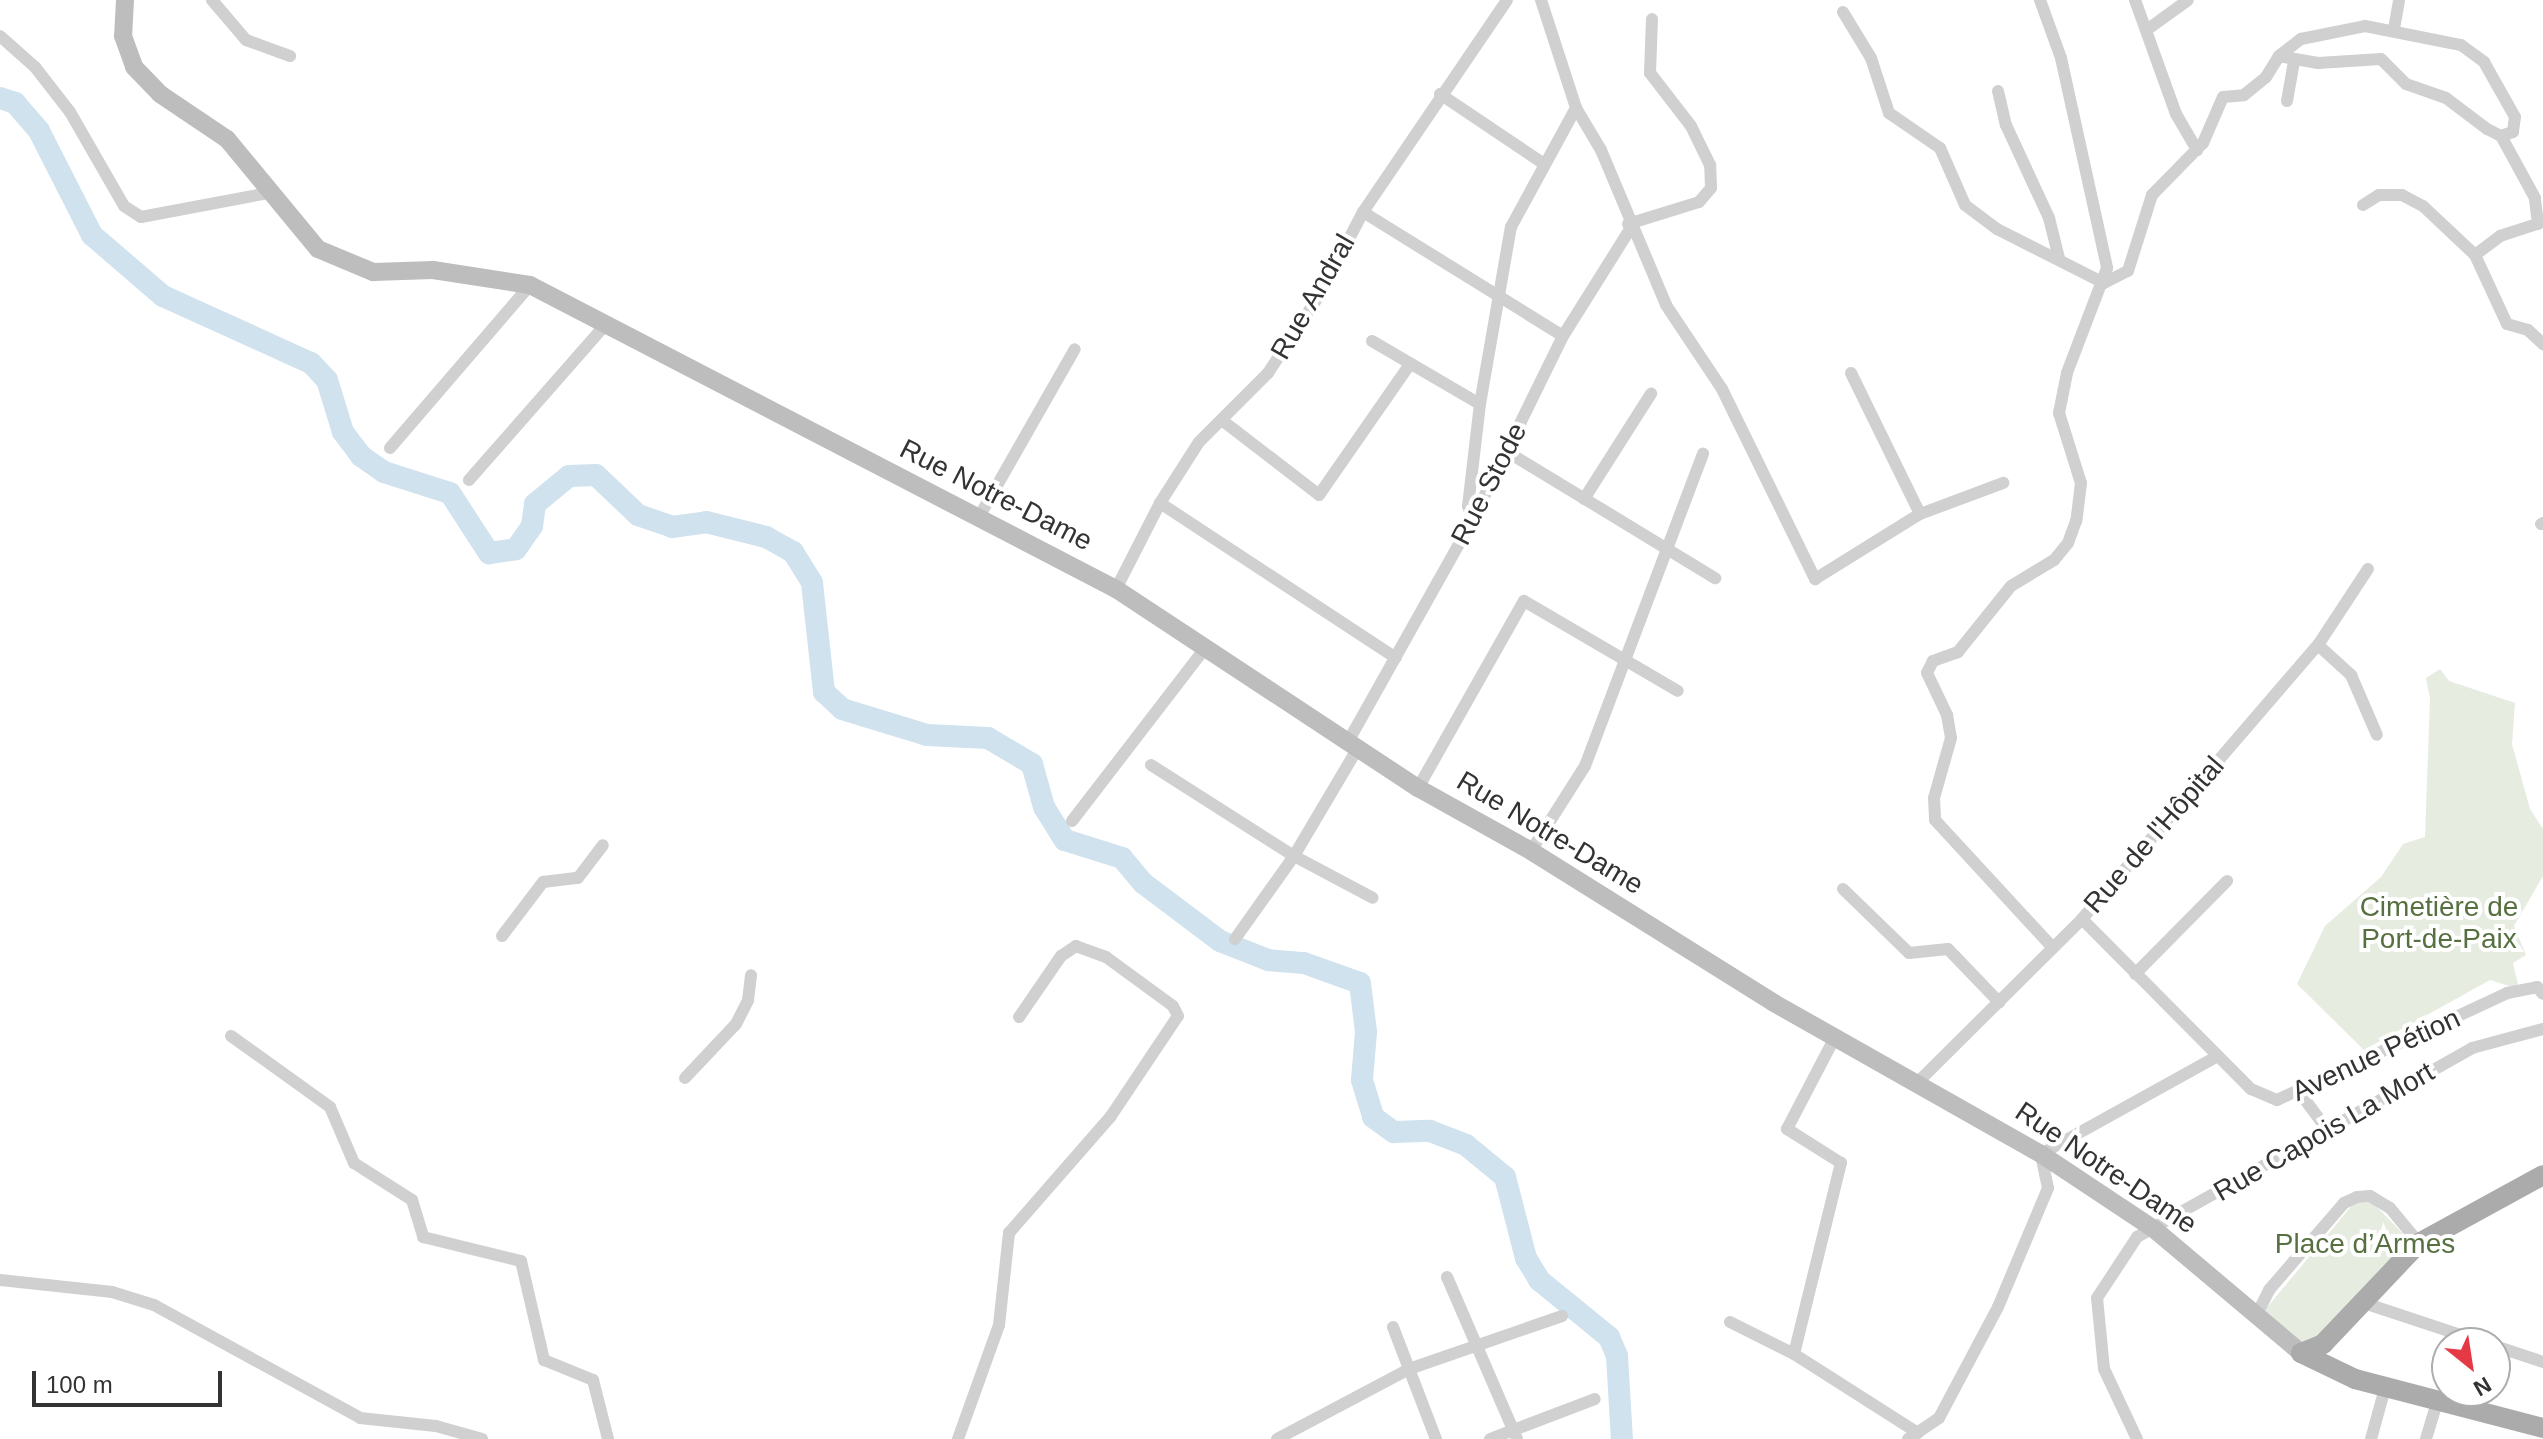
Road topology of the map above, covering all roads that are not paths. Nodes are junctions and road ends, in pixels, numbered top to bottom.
1 (125, 0) edge
2 (212, 0) edge
3 (1507, 0) edge
4 (1541, 0) edge
5 (2040, 0) edge
6 (2135, 0) edge
7 (2188, 0) edge
8 (2399, 0) edge
9 (1843, 12) dead end
10 (1652, 19) dead end
11 (2148, 29) junction
12 (2394, 29) junction
13 (0, 36) edge
14 (290, 56) dead end
15 (2279, 56) junction
16 (2294, 62) junction
17 (1998, 91) dead end
18 (1440, 94) junction
19 (2287, 101) dead end
20 (1576, 108) junction
21 (2501, 136) junction
22 (2197, 150) junction
23 (1544, 164) junction
24 (268, 193) junction
25 (2363, 205) dead end
26 (1363, 212) junction
27 (1629, 226) junction
28 (2541, 230) edge
29 (2475, 255) junction
30 (2059, 258) junction
31 (525, 283) junction
32 (2104, 283) junction
33 (1499, 296) junction
34 (607, 323) junction
35 (1563, 336) junction
36 (1372, 341) dead end
37 (2543, 344) edge
38 (1075, 349) dead end
39 (1410, 364) junction
40 (1851, 373) dead end
41 (1651, 394) dead end
42 (1480, 404) junction
43 (1223, 421) junction
44 (390, 448) dead end
45 (1506, 451) junction
46 (1703, 454) dead end
47 (469, 480) dead end
48 (2003, 483) dead end
49 (1584, 499) junction
50 (1160, 503) junction
51 (1920, 514) junction
52 (979, 517) junction
53 (1473, 519) junction
54 (1664, 547) junction
55 (2368, 569) dead end
56 (1715, 578) dead end
57 (1116, 589) junction
58 (2318, 645) junction
59 (1206, 647) junction
60 (1396, 658) junction
61 (1624, 659) junction
62 (1678, 691) dead end
63 (2377, 735) dead end
64 (1354, 743) junction
65 (1151, 765) dead end
66 (1418, 788) junction
67 (1072, 821) dead end
68 (603, 845) dead end
69 (1531, 851) junction
70 (1294, 856) junction
71 (2227, 881) dead end
72 (1843, 889) dead end
73 (1373, 898) dead end
74 (2082, 919) junction
75 (502, 936) dead end
76 (1235, 939) dead end
77 (2053, 948) junction
78 (2135, 974) junction
79 (751, 975) dead end
80 (2543, 994) edge
81 (1999, 1002) junction
82 (1019, 1017) dead end
83 (2543, 1029) edge
84 (231, 1036) dead end
85 (1835, 1037) junction
86 (2216, 1057) junction
87 (685, 1078) dead end
88 (1918, 1082) junction
89 (2300, 1093) junction
90 (2326, 1128) junction
91 (2041, 1154) junction
92 (2543, 1175) edge
93 (2154, 1229) junction
94 (2419, 1243) junction
95 (1447, 1277) dead end
96 (0, 1280) edge
97 (2364, 1303) junction
98 (2258, 1312) junction
99 (1562, 1316) dead end
100 (1730, 1322) dead end
101 (1393, 1327) dead end
102 (2437, 1327) edge
103 (1477, 1343) junction
104 (2511, 1351) edge
105 (2301, 1353) junction
106 (1794, 1354) junction
107 (2543, 1362) edge
108 (1409, 1369) junction
109 (2385, 1388) junction
110 (2431, 1398) edge
111 (1595, 1399) dead end
112 (2436, 1407) edge
113 (2467, 1407) edge
114 (2543, 1428) edge
115 (1515, 1434) edge
116 (1913, 1436) edge
117 (482, 1439) edge
118 (608, 1439) edge
119 (958, 1439) edge
120 (1277, 1439) edge
121 (1436, 1439) edge
122 (1490, 1439) edge
123 (2137, 1439) edge
124 (2371, 1439) edge
125 (2426, 1439) edge

1 - 24 street, Rue Notre-Dame
2 - 14 street
3 - 18 street, Rue Andral
4 - 20 street
5 - 32 street
6 - 11 street
7 - 11 street
8 - 12 street
9 - 30 street
10 - 27 street
11 - 22 street
12 - 15 street
12 - 21 street
13 - 24 street
15 - 16 street
15 - 22 street
16 - 19 street
16 - 21 street
17 - 30 street
18 - 23 street
18 - 26 street, Rue Andral
20 - 23 street
20 - 27 street
21 - 28 street
22 - 32 street
23 - 33 street
24 - 31 street, Rue Notre-Dame
25 - 29 street
26 - 33 street
26 - 43 street, Rue Andral
27 - 35 street, Rue Stode
27 - 51 street
28 - 29 street
29 - 37 street
30 - 32 street
31 - 34 street, Rue Notre-Dame
31 - 44 street
32 - 77 street
33 - 35 street
33 - 42 street
34 - 47 street
34 - 52 street, Rue Notre-Dame
35 - 45 street, Rue Stode
36 - 39 street
38 - 52 street
39 - 42 street
39 - 43 street
40 - 51 street
41 - 49 street
42 - 53 street
43 - 50 street, Rue Andral
45 - 49 street
45 - 53 street, Rue Stode
46 - 54 street
48 - 51 street
49 - 54 street
50 - 57 street, Rue Andral
50 - 60 street
52 - 57 street, Rue Notre-Dame
53 - 60 street, Rue Stode
54 - 56 street
54 - 61 street
55 - 58 street, Rue de l'Hôpital
57 - 59 street, Rue Notre-Dame
58 - 63 street
58 - 74 street, Rue de l'Hôpital
59 - 64 street, Rue Notre-Dame
59 - 67 street
60 - 64 street, Rue Stode
61 - 62 street
61 - 66 street
61 - 69 street
64 - 66 street, Rue Notre-Dame
64 - 70 street, Rue Stode
65 - 70 street
66 - 69 street, Rue Notre-Dame
68 - 75 street
69 - 85 street, Rue Notre-Dame
70 - 73 street
70 - 76 street, Rue Stode
71 - 78 street
72 - 81 street
74 - 77 street, Rue de l'Hôpital
74 - 78 street, Avenue Pétion
77 - 81 street, Rue de l'Hôpital
78 - 86 street, Avenue Pétion
79 - 87 street
80 - 89 street, Avenue Pétion
81 - 88 street, Rue de l'Hôpital
82 - 119 street
83 - 90 street, Rue Capois La Mort
84 - 118 street
85 - 88 street, Rue Notre-Dame
85 - 106 street
86 - 89 street, Avenue Pétion
86 - 91 street
88 - 91 street, Rue Notre-Dame
89 - 90 street
90 - 93 street, Rue Capois La Mort
91 - 93 street, Rue Notre-Dame
91 - 116 street
92 - 94 main road
93 - 98 street, Rue Notre-Dame
93 - 123 street, Rue Capois La Mort
94 - 97 main road
94 - 98 street
95 - 103 street
96 - 117 street
97 - 102 street
97 - 105 main road
98 - 105 street, Rue Notre-Dame
99 - 103 street
100 - 106 street
101 - 108 street
103 - 108 street
103 - 115 street
104 - 107 street
105 - 109 main road, Rue Notre-Dame
106 - 116 street
108 - 120 street
108 - 121 street
109 - 110 main road, Rue Notre-Dame
109 - 124 street
111 - 115 street
112 - 125 street
113 - 114 main road, Rue Notre-Dame
115 - 122 street

